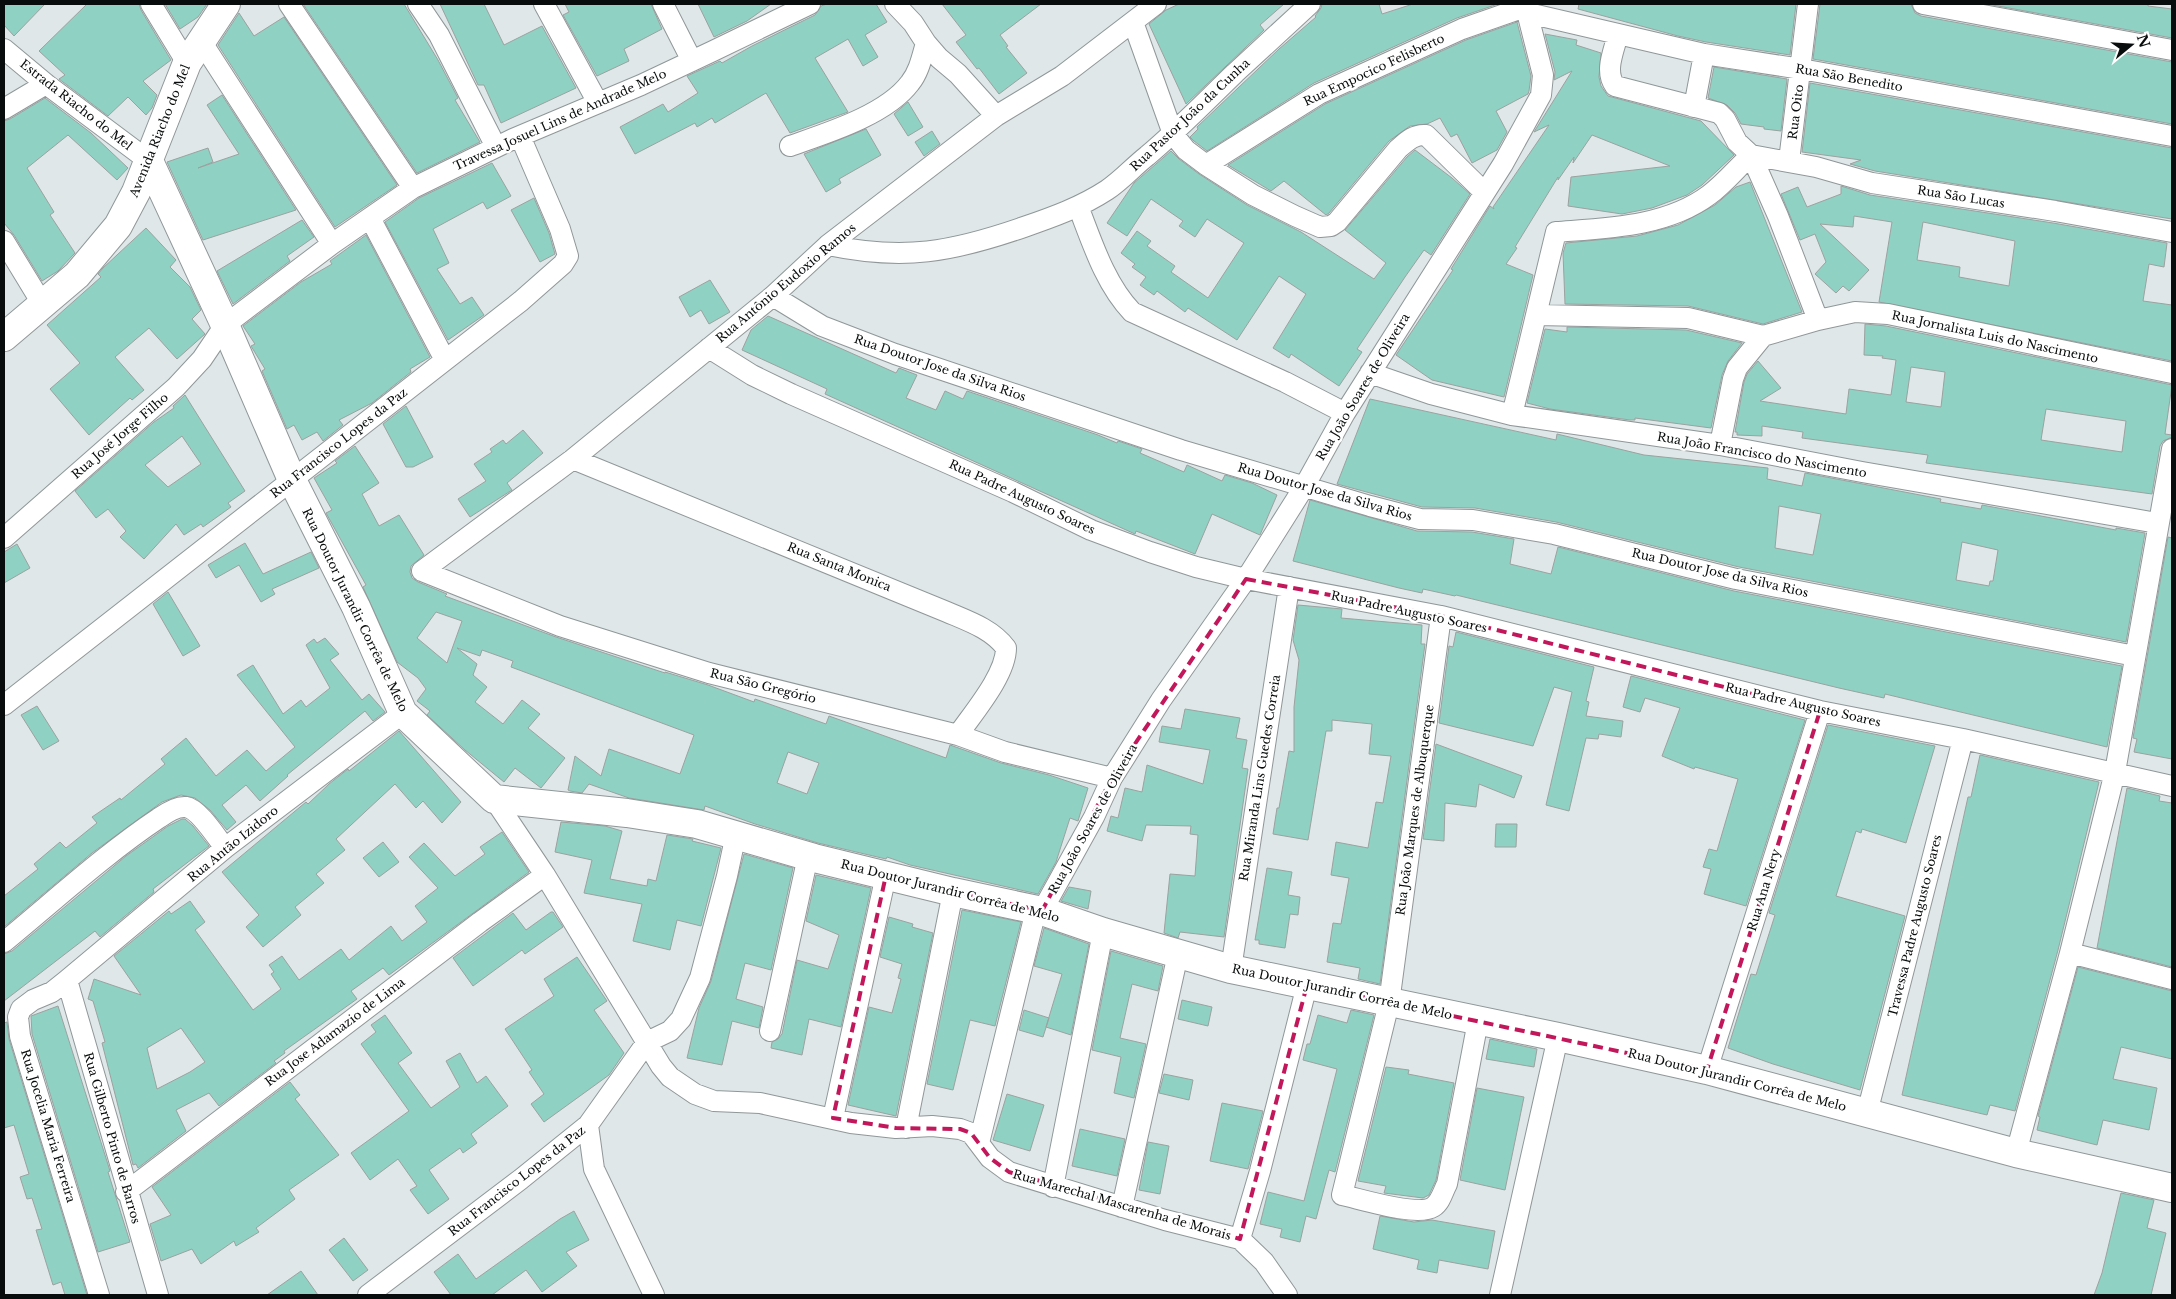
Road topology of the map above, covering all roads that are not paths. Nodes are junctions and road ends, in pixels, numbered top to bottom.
1 (151, 4) edge
2 (226, 4) edge
3 (289, 4) edge
4 (418, 4) edge
5 (544, 4) edge
6 (663, 4) edge
7 (810, 4) edge
8 (894, 4) edge
9 (1156, 4) edge
10 (1310, 4) edge
11 (1808, 4) edge
12 (1923, 4) edge
13 (1526, 8) edge
14 (1133, 22) junction
15 (1618, 34) junction
16 (926, 43) junction
17 (4, 49) edge
18 (2172, 50) edge
19 (194, 52) junction
20 (1704, 54) junction
21 (692, 60) junction
22 (1801, 69) junction
23 (46, 84) junction
24 (598, 103) junction
25 (1694, 107) junction
26 (4, 109) edge
27 (996, 116) junction
28 (1173, 134) junction
29 (520, 136) junction
30 (2172, 136) edge
31 (790, 146) dead end
32 (496, 147) junction
33 (1751, 155) junction
34 (149, 161) junction
35 (1789, 161) junction
36 (1206, 166) junction
37 (413, 188) junction
38 (1484, 192) junction
39 (1078, 206) junction
40 (370, 218) junction
41 (2172, 232) edge
42 (4, 241) edge
43 (332, 244) junction
44 (828, 245) junction
45 (773, 296) junction
46 (43, 305) junction
47 (1536, 315) junction
48 (1818, 320) junction
49 (225, 326) junction
50 (1763, 336) junction
51 (4, 337) edge
52 (708, 348) junction
53 (445, 360) junction
54 (1370, 373) junction
55 (2172, 373) edge
56 (1344, 413) junction
57 (1512, 415) junction
58 (1720, 445) junction
59 (2172, 449) edge
60 (572, 459) junction
61 (292, 480) junction
62 (1304, 487) junction
63 (2158, 524) junction
64 (4, 538) edge
65 (422, 571) joint
66 (1246, 580) junction
67 (1289, 587) junction
68 (1441, 616) junction
69 (2135, 656) junction
70 (4, 705) edge
71 (1820, 711) junction
72 (403, 713) junction
73 (958, 735) junction
74 (1963, 739) junction
75 (2114, 772) junction
76 (1112, 778) junction
77 (2172, 786) edge
78 (494, 799) junction
79 (736, 834) junction
80 (225, 848) junction
81 (808, 856) junction
82 (545, 875) junction
83 (886, 875) junction
84 (953, 892) junction
85 (1039, 911) junction
86 (1103, 932) junction
87 (4, 942) edge
88 (2070, 953) junction
89 (1178, 954) junction
90 (1231, 969) junction
91 (2172, 979) edge
92 (67, 980) junction
93 (1307, 985) junction
94 (1389, 1003) junction
95 (1478, 1021) junction
96 (770, 1031) dead end
97 (1558, 1037) junction
98 (647, 1042) junction
99 (1707, 1070) junction
100 (1867, 1113) junction
101 (834, 1118) junction
102 (588, 1125) junction
103 (906, 1128) junction
104 (979, 1143) junction
105 (2016, 1153) junction
106 (1053, 1187) junction
107 (2172, 1188) edge
108 (126, 1192) junction
109 (1122, 1207) junction
110 (1240, 1240) junction
111 (99, 1295) edge
112 (158, 1295) edge
113 (368, 1295) edge
114 (654, 1295) edge
115 (1287, 1295) edge
116 (1500, 1295) edge

1 - 19 street
2 - 19 street, Avenida Riacho do Mel
3 - 37 street
4 - 32 street
5 - 24 street
6 - 21 street
7 - 21 street, Travessa Josuel Lins de Andrade Melo
8 - 16 street
9 - 14 street, Rua Antônio Eudoxio Ramos
10 - 28 street, Rua Pastor João da Cunha
11 - 22 street, Rua Oito
12 - 18 street
13 - 15 street, Rua São Benedito
13 - 36 street, Rua Empocico Felisberto
13 - 38 street, Rua João Soares de Oliveira
14 - 27 street, Rua Antônio Eudoxio Ramos
14 - 28 street
15 - 20 street, Rua São Benedito
15 - 25 street
16 - 27 street
16 - 31 street
17 - 23 street, Estrada Riacho do Mel
19 - 34 street, Avenida Riacho do Mel
19 - 43 street
20 - 22 street, Rua São Benedito
20 - 25 street
21 - 24 street, Travessa Josuel Lins de Andrade Melo
22 - 30 street, Rua São Benedito
22 - 35 street, Rua Oito
23 - 26 street
23 - 34 street, Estrada Riacho do Mel
24 - 29 street, Travessa Josuel Lins de Andrade Melo
25 - 33 street
27 - 44 street, Rua Antônio Eudoxio Ramos
28 - 36 street
28 - 39 street, Rua Pastor João da Cunha
29 - 32 street, Travessa Josuel Lins de Andrade Melo
29 - 53 street, Rua Francisco Lopes da Paz
32 - 37 street, Travessa Josuel Lins de Andrade Melo
33 - 35 street, Rua São Lucas
33 - 47 street
33 - 48 street
34 - 46 street, Avenida Riacho do Mel
34 - 49 street, Rua Doutor Jurandir Corrêa de Melo
35 - 41 street, Rua São Lucas
36 - 38 street
37 - 40 street, Travessa Josuel Lins de Andrade Melo
38 - 54 street, Rua João Soares de Oliveira
39 - 44 street, Rua Pastor João da Cunha
39 - 56 street
40 - 43 street, Travessa Josuel Lins de Andrade Melo
40 - 53 street
42 - 46 street
43 - 49 street, Travessa Josuel Lins de Andrade Melo
44 - 45 street, Rua Antônio Eudoxio Ramos
45 - 52 street, Rua Antônio Eudoxio Ramos
45 - 62 street, Rua Doutor Jose da Silva Rios
46 - 51 street, Avenida Riacho do Mel
47 - 50 street
47 - 57 street
48 - 50 street, Rua Jornalista Luis do Nascimento
48 - 55 street, Rua Jornalista Luis do Nascimento
49 - 61 street, Rua Doutor Jurandir Corrêa de Melo
49 - 64 street, Rua José Jorge Filho
50 - 58 street
52 - 60 street, Rua Antônio Eudoxio Ramos
52 - 66 street, Rua Padre Augusto Soares
53 - 61 street, Rua Francisco Lopes da Paz
54 - 56 street, Rua João Soares de Oliveira
54 - 57 street, Rua João Francisco do Nascimento
56 - 62 street, Rua João Soares de Oliveira
57 - 58 street, Rua João Francisco do Nascimento
58 - 63 street, Rua João Francisco do Nascimento
59 - 63 street
60 - 65 street, Rua Antônio Eudoxio Ramos
60 - 73 street, Rua Santa Monica
61 - 70 street, Rua Francisco Lopes da Paz
61 - 72 street, Rua Doutor Jurandir Corrêa de Melo
62 - 66 street, Rua João Soares de Oliveira
62 - 69 street, Rua Doutor Jose da Silva Rios
63 - 69 street
65 - 73 street, Rua São Gregório
66 - 67 street, Rua Padre Augusto Soares
66 - 76 street, Rua João Soares de Oliveira
67 - 68 street, Rua Padre Augusto Soares
67 - 90 street, Rua Miranda Lins Guedes Correia
68 - 71 street, Rua Padre Augusto Soares
68 - 94 street, Rua João Marques de Albuquerque
69 - 75 street
71 - 74 street, Rua Padre Augusto Soares
71 - 99 street, Rua Ana Nery
72 - 78 street, Rua Doutor Jurandir Corrêa de Melo
72 - 80 street, Rua Antão Izidoro
73 - 76 street, Rua São Gregório
74 - 75 street, Rua Padre Augusto Soares
74 - 100 street, Travessa Padre Augusto Soares
75 - 77 street, Rua Padre Augusto Soares
75 - 88 street
76 - 85 street, Rua João Soares de Oliveira
78 - 79 street, Rua Doutor Jurandir Corrêa de Melo
78 - 82 street, Rua Marechal Mascarenha de Morais
79 - 81 street, Rua Doutor Jurandir Corrêa de Melo
79 - 98 street, Rua Francisco Lopes da Paz
80 - 87 street
80 - 92 street, Rua Antão Izidoro
81 - 83 street, Rua Doutor Jurandir Corrêa de Melo
81 - 96 street
82 - 98 street, Rua Marechal Mascarenha de Morais
82 - 108 street, Rua Jose Adamazio de Lima
83 - 84 street, Rua Doutor Jurandir Corrêa de Melo
83 - 101 street
84 - 85 street, Rua Doutor Jurandir Corrêa de Melo
84 - 103 street
85 - 86 street, Rua Doutor Jurandir Corrêa de Melo
85 - 104 street, Rua João Soares de Oliveira
86 - 89 street, Rua Doutor Jurandir Corrêa de Melo
86 - 106 street
88 - 91 street
88 - 105 street
89 - 90 street, Rua Doutor Jurandir Corrêa de Melo
89 - 109 street
90 - 93 street, Rua Doutor Jurandir Corrêa de Melo
92 - 108 street, Rua Gilberto Pinto de Barros
92 - 111 street, Rua Jocelia Maria Ferreira
93 - 94 street, Rua Doutor Jurandir Corrêa de Melo
93 - 110 street
94 - 95 street, Rua Doutor Jurandir Corrêa de Melo
94 - 95 street, Rua João Marques de Albuquerque
95 - 97 street, Rua Doutor Jurandir Corrêa de Melo
97 - 99 street, Rua Doutor Jurandir Corrêa de Melo
97 - 116 street
98 - 101 street, Rua Marechal Mascarenha de Morais
98 - 102 street, Rua Francisco Lopes da Paz
99 - 100 street, Rua Doutor Jurandir Corrêa de Melo
100 - 105 street, Rua Doutor Jurandir Corrêa de Melo
101 - 103 street, Rua Marechal Mascarenha de Morais
102 - 113 street, Rua Francisco Lopes da Paz
102 - 114 street
103 - 104 street, Rua Marechal Mascarenha de Morais
104 - 106 street, Rua Marechal Mascarenha de Morais
105 - 107 street, Rua Doutor Jurandir Corrêa de Melo
106 - 109 street, Rua Marechal Mascarenha de Morais
108 - 112 street, Rua Gilberto Pinto de Barros
109 - 110 street, Rua Marechal Mascarenha de Morais
110 - 115 street, Rua Marechal Mascarenha de Morais

